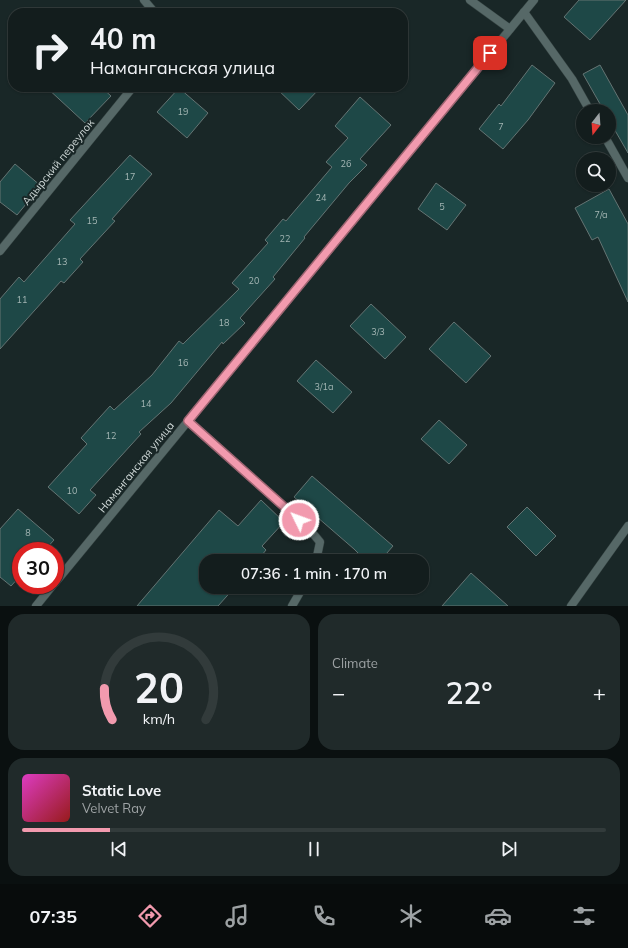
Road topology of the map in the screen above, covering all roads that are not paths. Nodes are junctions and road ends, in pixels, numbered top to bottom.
1 (144, 0) edge
2 (470, 0) edge
3 (534, 0) edge
4 (151, 8) edge
5 (524, 12) junction
6 (510, 29) junction
7 (129, 92) edge
8 (586, 104) edge
9 (609, 144) edge
10 (628, 178) edge
11 (0, 251) edge
12 (188, 421) junction
13 (628, 526) edge
14 (317, 554) edge
15 (64, 572) edge
16 (46, 594) edge
17 (299, 594) edge
18 (36, 606) edge
19 (292, 606) edge
20 (571, 606) edge

1 - 4 street
2 - 6 street
3 - 5 street, Наманганская улица
5 - 6 street, Наманганская улица
5 - 8 street
6 - 12 street, Наманганская улица
7 - 11 street, Адырский переулок
9 - 10 street
12 - 14 street
12 - 15 street, Наманганская улица
13 - 20 street
16 - 18 street, Наманганская улица
17 - 19 street

